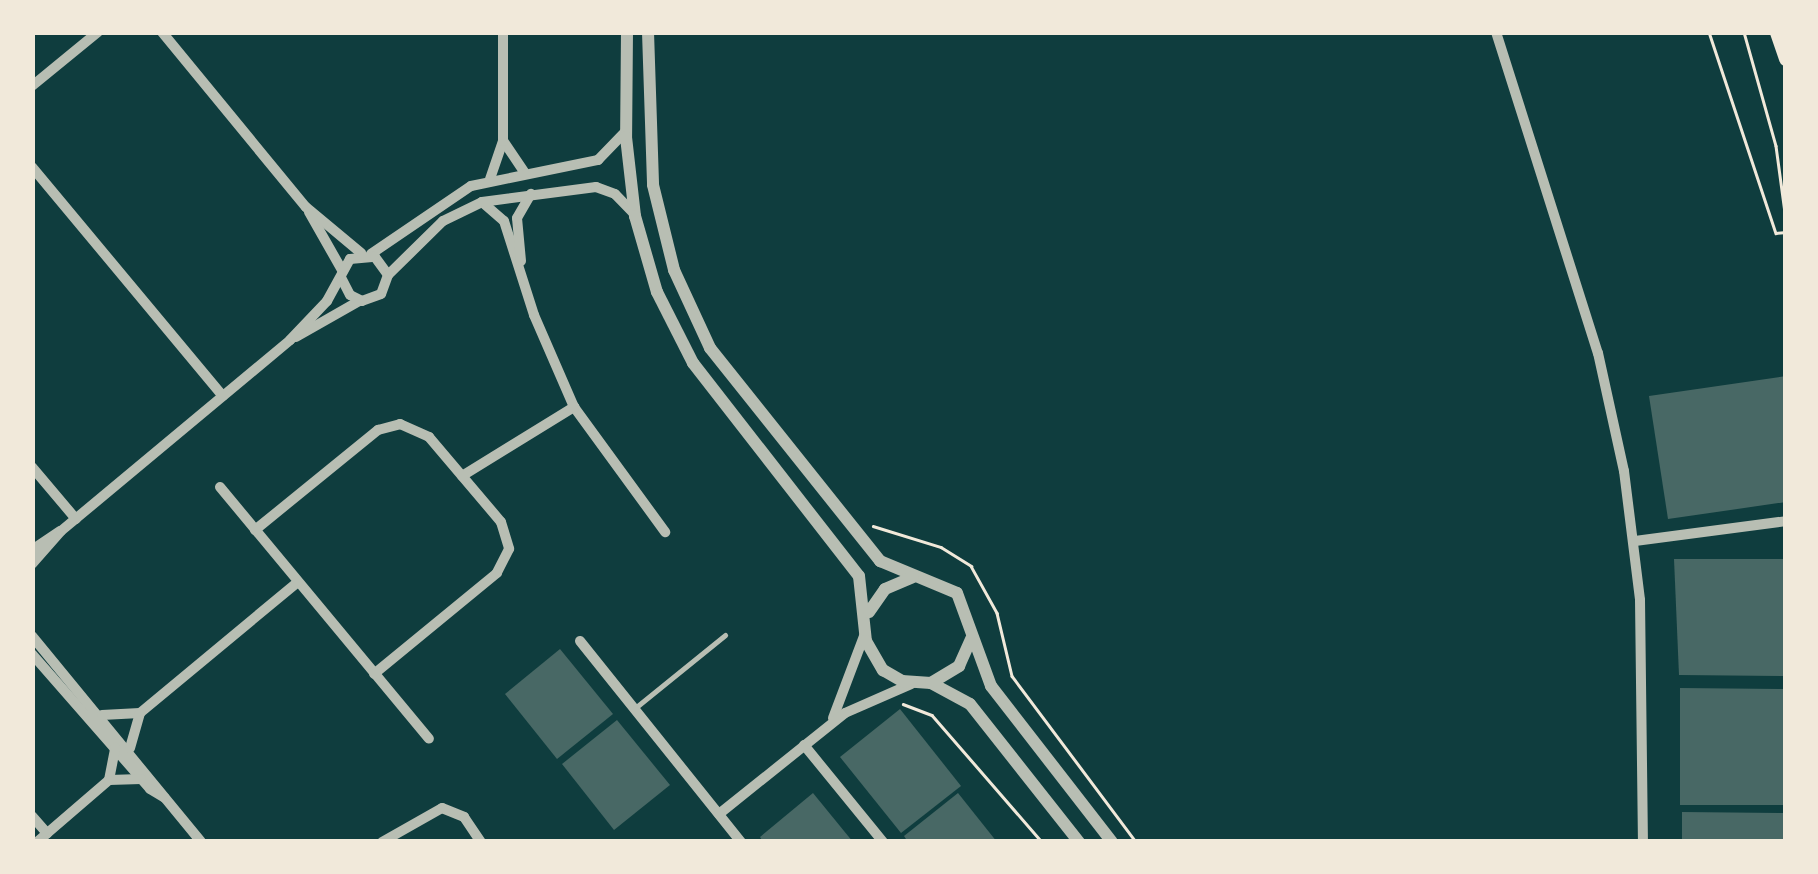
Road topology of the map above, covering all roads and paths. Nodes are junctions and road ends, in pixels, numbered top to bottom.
1 (98, 32) edge
2 (162, 32) edge
3 (503, 32) edge
4 (628, 32) edge
5 (648, 32) edge
6 (1496, 32) edge
7 (1710, 32) edge
8 (1744, 32) edge
9 (1777, 32) edge
10 (1786, 58) edge
11 (32, 86) edge
12 (626, 130) junction
13 (503, 141) junction
14 (32, 167) edge
15 (543, 170) junction
16 (524, 172) junction
17 (490, 179) junction
18 (548, 192) junction
19 (531, 194) junction
20 (482, 202) junction
21 (306, 207) junction
22 (635, 216) junction
23 (1786, 220) edge
24 (1786, 232) edge
25 (366, 254) junction
26 (521, 272) junction
27 (342, 273) junction
28 (388, 275) junction
29 (362, 300) junction
30 (290, 340) junction
31 (223, 396) junction
32 (574, 408) junction
33 (32, 467) edge
34 (462, 476) junction
35 (220, 487) dead end
36 (76, 518) junction
37 (1786, 521) edge
38 (868, 522) dead end
39 (61, 530) junction
40 (256, 530) junction
41 (664, 532) dead end
42 (1635, 540) junction
43 (32, 550) edge
44 (32, 564) edge
45 (930, 578) junction
46 (298, 582) junction
47 (866, 625) junction
48 (32, 636) edge
49 (725, 636) dead end
50 (972, 636) junction
51 (580, 641) dead end
52 (32, 654) edge
53 (374, 674) junction
54 (931, 683) junction
55 (70, 684) junction
56 (914, 684) junction
57 (878, 696) junction
58 (634, 708) junction
59 (140, 713) junction
60 (102, 715) junction
61 (830, 723) junction
62 (429, 739) dead end
63 (804, 744) junction
64 (115, 746) junction
65 (130, 748) junction
66 (142, 779) junction
67 (108, 780) junction
68 (164, 798) junction
69 (719, 814) junction
70 (32, 816) edge
71 (47, 833) junction
72 (37, 842) edge
73 (201, 842) edge
74 (382, 842) edge
75 (481, 842) edge
76 (741, 842) edge
77 (882, 842) edge
78 (1042, 842) edge
79 (1079, 842) edge
80 (1112, 842) edge
81 (1136, 842) edge
82 (1642, 842) edge

1 - 11 street
2 - 21 street
3 - 13 street
4 - 12 street
5 - 45 street
6 - 42 street
7 - 24 path
8 - 23 path
9 - 10 main road
12 - 15 street
12 - 22 street
13 - 16 street
13 - 17 street
14 - 31 street
15 - 16 street
15 - 18 street
16 - 17 street
17 - 25 street
18 - 19 street
18 - 22 street
19 - 20 street
19 - 26 street
20 - 26 street
20 - 28 street
21 - 25 street
21 - 27 street
22 - 47 street
25 - 27 street
25 - 28 street
26 - 32 street
27 - 29 street
27 - 30 street
28 - 29 street
29 - 30 street
30 - 31 street
31 - 36 street
32 - 34 street
32 - 41 street
33 - 36 street
34 - 40 street
34 - 53 street
35 - 40 street
36 - 39 street
37 - 42 street
38 - 81 path
39 - 43 street
39 - 44 street
40 - 46 street
42 - 82 street
45 - 47 street
45 - 50 street
46 - 53 street
46 - 59 street
47 - 56 street
47 - 61 street
48 - 55 street
49 - 58 lane
50 - 54 street
50 - 80 street
51 - 58 street
52 - 55 street
53 - 62 street
54 - 56 street
54 - 79 street
55 - 60 street
55 - 64 street
56 - 57 street
57 - 61 street
57 - 78 path
58 - 69 street
59 - 60 street
59 - 65 street
60 - 65 street
61 - 63 street
63 - 69 street
63 - 77 street
64 - 66 street
64 - 67 street
65 - 68 street
66 - 67 street
66 - 68 street
67 - 71 street
68 - 73 street
69 - 76 street
70 - 71 street
71 - 72 street
74 - 75 street

